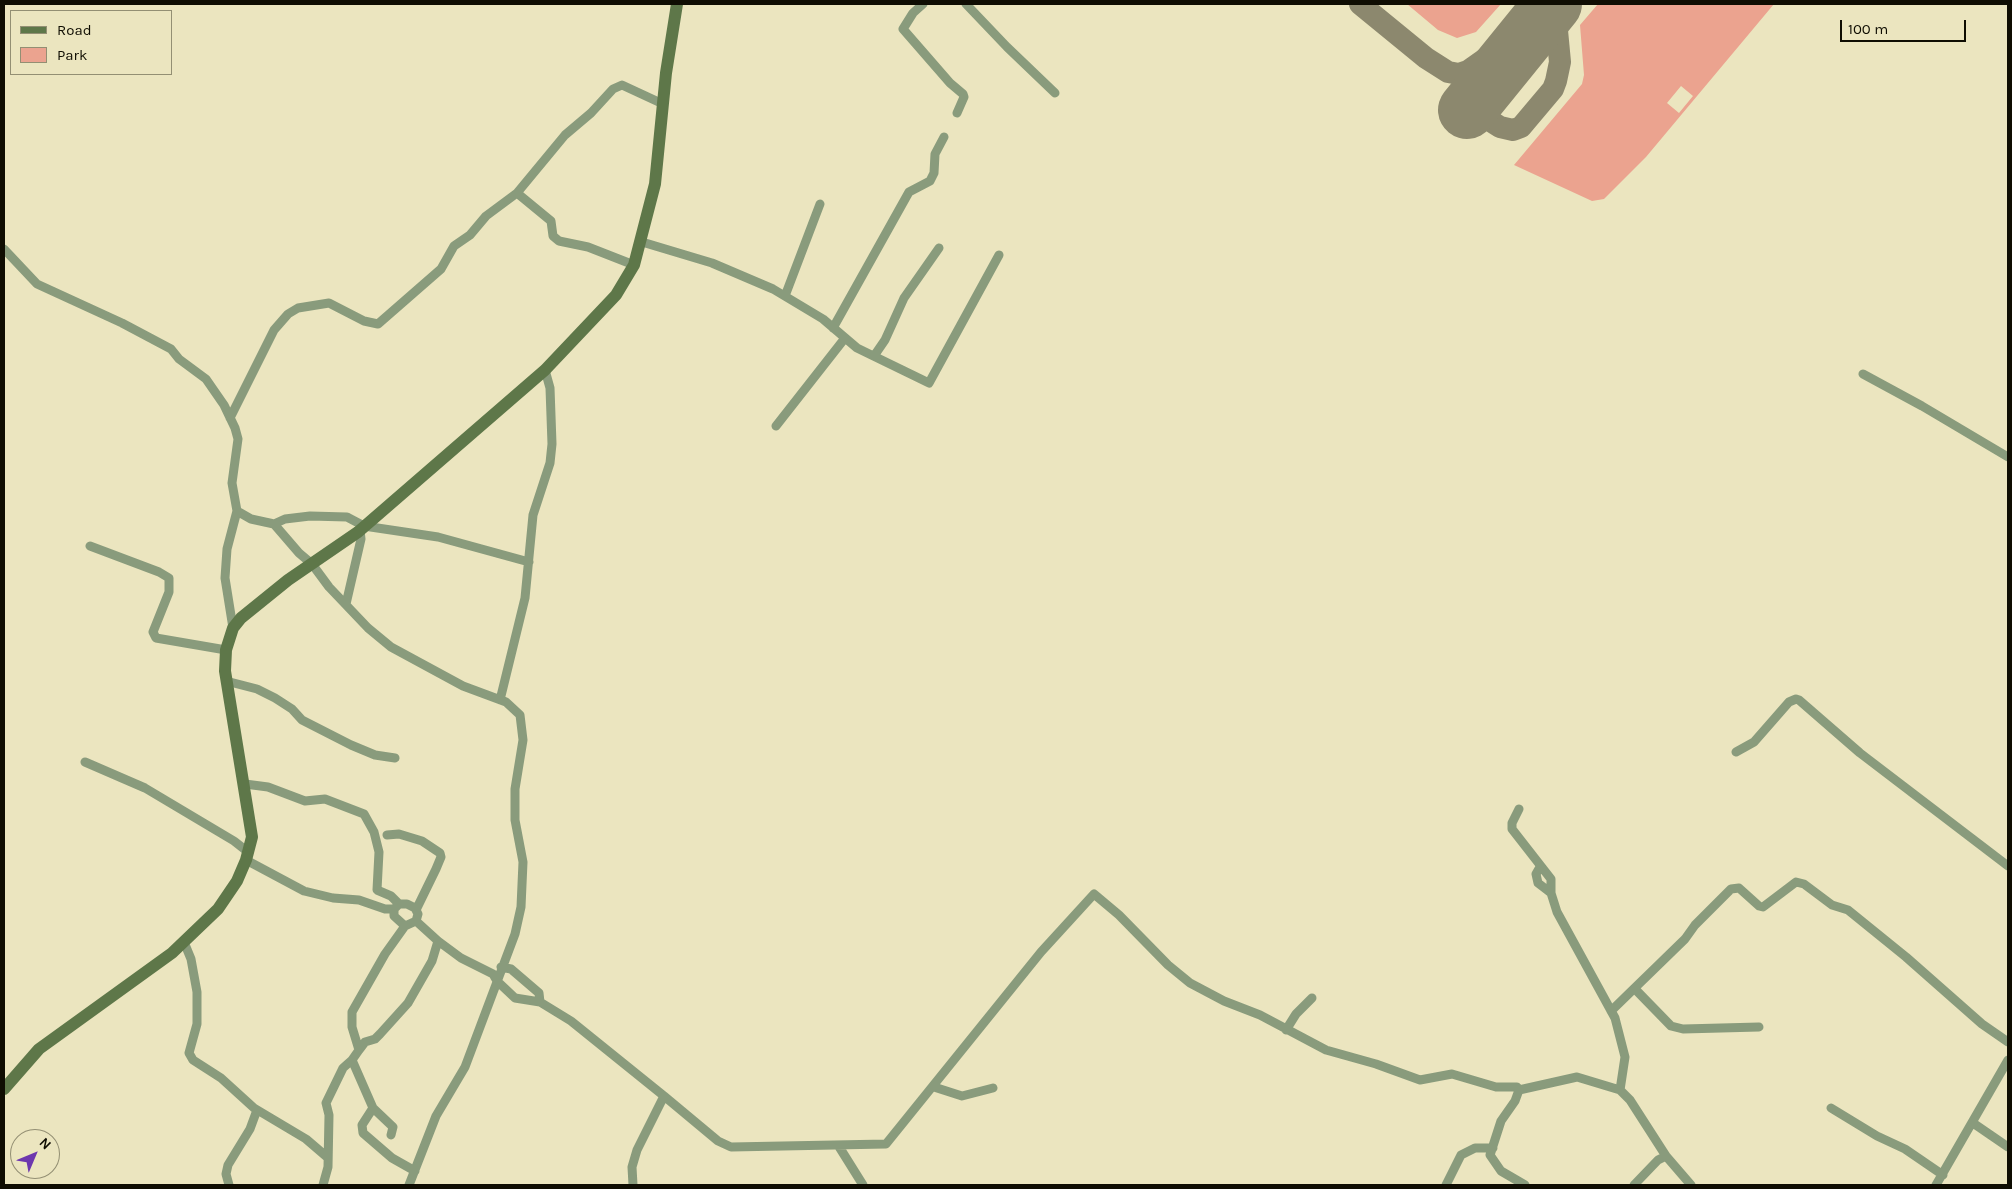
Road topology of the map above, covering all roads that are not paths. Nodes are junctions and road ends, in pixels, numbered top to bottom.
1 (677, 4) edge
2 (923, 4) edge
3 (966, 4) edge
4 (1055, 93) dead end
5 (663, 104) junction
6 (957, 113) dead end
7 (944, 136) dead end
8 (517, 194) junction
9 (820, 204) dead end
10 (642, 242) junction
11 (939, 248) dead end
12 (4, 249) edge
13 (999, 255) dead end
14 (634, 265) junction
15 (785, 296) junction
16 (833, 328) junction
17 (845, 338) junction
18 (874, 356) junction
19 (545, 370) junction
20 (1863, 374) dead end
21 (230, 418) junction
22 (776, 426) dead end
23 (2008, 456) edge
24 (237, 511) junction
25 (274, 524) junction
26 (362, 528) junction
27 (90, 546) dead end
28 (529, 562) junction
29 (312, 564) junction
30 (346, 604) junction
31 (233, 628) junction
32 (226, 650) junction
33 (226, 682) junction
34 (500, 700) junction
35 (1736, 752) dead end
36 (395, 758) dead end
37 (85, 762) dead end
38 (245, 784) junction
39 (1519, 809) dead end
40 (372, 829) junction
41 (387, 835) junction
42 (378, 846) junction
43 (247, 856) junction
44 (2008, 866) edge
45 (1540, 867) junction
46 (1551, 893) junction
47 (396, 907) junction
48 (416, 910) junction
49 (416, 921) junction
50 (405, 926) junction
51 (438, 941) junction
52 (184, 942) junction
53 (501, 967) junction
54 (496, 981) junction
55 (1635, 989) junction
56 (1312, 998) dead end
57 (540, 1002) junction
58 (1611, 1011) junction
59 (1759, 1027) dead end
60 (1286, 1030) junction
61 (2008, 1042) edge
62 (359, 1050) junction
63 (352, 1060) junction
64 (2008, 1060) edge
65 (934, 1087) junction
66 (993, 1088) dead end
67 (4, 1089) edge
68 (1519, 1090) junction
69 (1620, 1090) junction
70 (664, 1096) junction
71 (373, 1108) junction
72 (1831, 1108) dead end
73 (257, 1110) junction
74 (1973, 1122) junction
75 (391, 1135) dead end
76 (838, 1145) junction
77 (2008, 1147) edge
78 (1492, 1148) junction
79 (1666, 1156) junction
80 (328, 1157) junction
81 (415, 1171) junction
82 (1943, 1175) junction
83 (229, 1185) edge
84 (324, 1185) edge
85 (409, 1185) edge
86 (633, 1185) edge
87 (863, 1185) edge
88 (1446, 1185) edge
89 (1525, 1185) edge
90 (1634, 1185) edge
91 (1691, 1185) edge
92 (1936, 1185) edge

1 - 5 street
2 - 6 street
3 - 4 street
5 - 8 street
5 - 10 street
7 - 16 street
8 - 14 street
8 - 21 street
9 - 15 street
10 - 14 street
10 - 15 street
11 - 18 street
12 - 21 street
13 - 18 street
14 - 19 street
15 - 16 street
16 - 17 street
17 - 18 street
17 - 22 street
19 - 26 street
19 - 28 street
20 - 23 street
21 - 24 street
24 - 25 street
24 - 31 street
25 - 26 street
25 - 29 street
26 - 28 street
26 - 29 street
26 - 30 street
27 - 32 street
28 - 34 street
29 - 30 street
29 - 31 street
30 - 34 street
31 - 32 street
32 - 33 street
33 - 36 street
33 - 38 street
34 - 53 street
35 - 44 street
37 - 43 street
38 - 40 street
38 - 43 street
39 - 45 street
40 - 41 street
40 - 42 street
41 - 42 street
41 - 48 street
42 - 47 street
43 - 47 street
43 - 52 street
45 - 46 street
45 - 46 street
46 - 58 street
47 - 48 street
47 - 50 street
48 - 49 street
49 - 50 street
49 - 51 street
50 - 62 street
51 - 54 street
51 - 62 street
52 - 67 street
52 - 73 street
53 - 54 street
53 - 57 street
54 - 57 street
54 - 81 street
55 - 58 street
55 - 59 street
55 - 61 street
56 - 60 street
57 - 70 street
58 - 69 street
60 - 65 street
60 - 68 street
62 - 63 street
63 - 71 street
63 - 80 street
64 - 74 street
65 - 66 street
65 - 76 street
68 - 69 street
68 - 78 street
69 - 79 street
70 - 76 street
70 - 86 street
71 - 75 street
71 - 81 street
72 - 82 street
73 - 80 street
73 - 83 street
74 - 77 street
74 - 82 street
76 - 87 street
78 - 88 street
78 - 89 street
79 - 90 street
79 - 91 street
80 - 84 street
81 - 85 street
82 - 92 street

